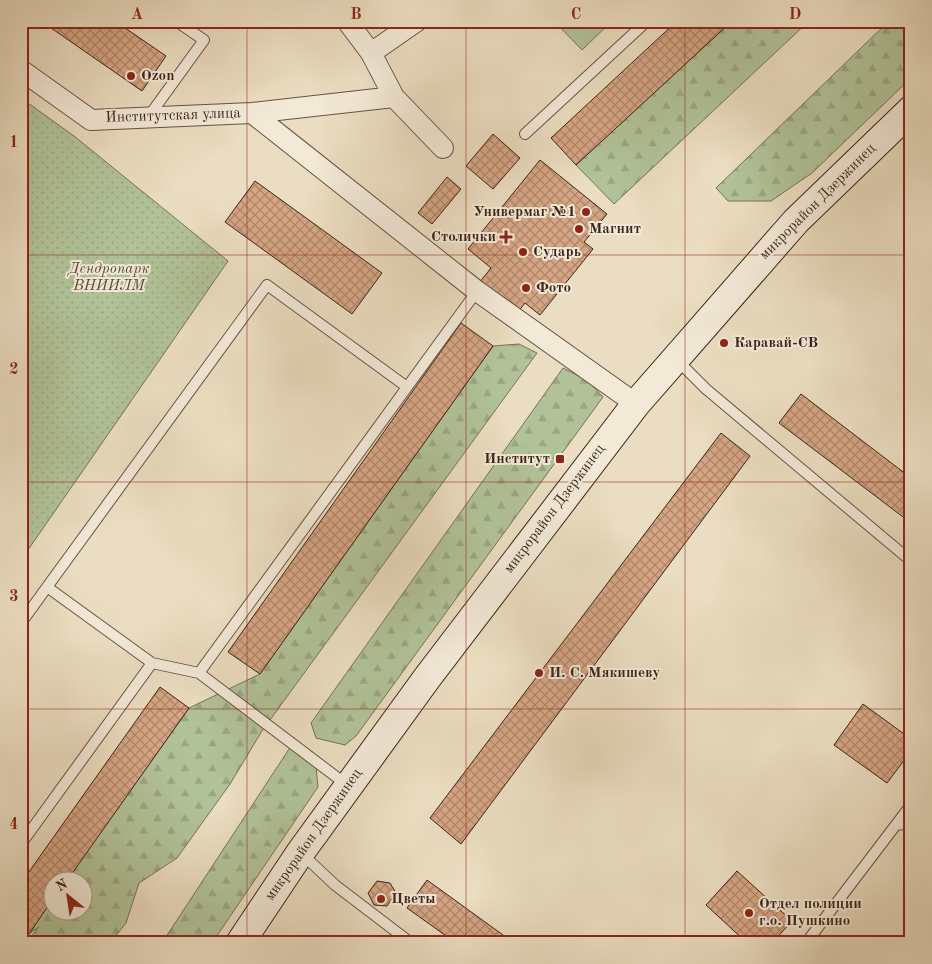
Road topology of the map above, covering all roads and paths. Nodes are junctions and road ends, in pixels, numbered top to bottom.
1 (176, 21) edge
2 (347, 21) edge
3 (418, 21) edge
4 (647, 21) edge
5 (371, 53) junction
6 (21, 70) edge
7 (394, 97) junction
8 (911, 110) edge
9 (252, 113) junction
10 (149, 116) junction
11 (525, 134) dead end
12 (443, 148) dead end
13 (477, 291) junction
14 (674, 358) junction
15 (407, 387) junction
16 (636, 404) junction
17 (911, 561) edge
18 (46, 587) junction
19 (21, 623) edge
20 (152, 663) junction
21 (199, 673) junction
22 (348, 785) junction
23 (911, 805) edge
24 (911, 823) edge
25 (896, 825) junction
26 (21, 844) edge
27 (300, 853) junction
28 (240, 943) edge
29 (411, 943) edge
30 (806, 943) edge

1 - 10 lane
2 - 5 street
3 - 5 street
4 - 11 lane
5 - 7 street
6 - 10 street, Институтская улица
7 - 9 street, Институтская улица
7 - 12 street
8 - 14 main road, микрорайон Дзержинец
9 - 10 street, Институтская улица
9 - 13 street
13 - 15 lane
13 - 16 street
14 - 16 main road, микрорайон Дзержинец
14 - 17 lane
15 - 18 lane
15 - 21 lane
16 - 22 main road, микрорайон Дзержинец
18 - 19 lane
18 - 20 lane
20 - 21 lane
20 - 26 lane
21 - 22 lane
22 - 27 main road, микрорайон Дзержинец
23 - 25 lane
24 - 25 lane
25 - 30 lane
27 - 28 main road, микрорайон Дзержинец
27 - 29 lane

